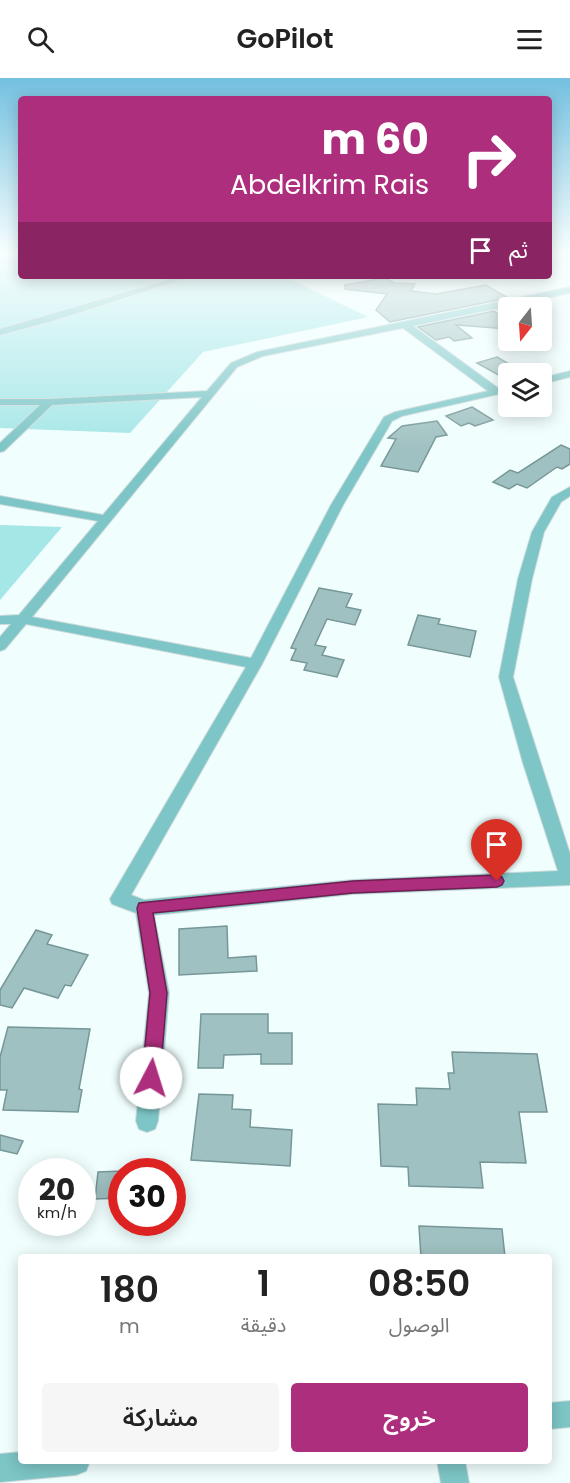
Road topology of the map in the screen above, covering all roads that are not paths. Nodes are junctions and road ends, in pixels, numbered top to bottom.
1 (47, 320) edge
2 (431, 320) edge
3 (405, 325) junction
4 (0, 332) edge
5 (570, 374) edge
6 (552, 378) edge
7 (498, 387) edge
8 (498, 391) edge
9 (209, 394) junction
10 (0, 402) edge
11 (49, 402) junction
12 (0, 449) edge
13 (570, 491) edge
14 (0, 500) edge
15 (106, 519) junction
16 (0, 620) edge
17 (23, 620) junction
18 (0, 646) edge
19 (255, 664) junction
20 (569, 878) edge
21 (144, 908) junction
22 (147, 1121) dead end
23 (570, 1414) edge
24 (552, 1416) edge
25 (43, 1464) edge
26 (452, 1464) edge
27 (0, 1468) edge
28 (455, 1483) edge

1 - 4 street
2 - 3 street
3 - 7 street
3 - 9 street
5 - 6 street
8 - 19 street
9 - 11 street
9 - 15 street
10 - 11 street
11 - 12 street
13 - 20 street
14 - 15 street
15 - 17 street
16 - 17 street
17 - 18 street
17 - 19 street
19 - 21 street
20 - 21 street
21 - 22 street
23 - 24 street
25 - 27 street
26 - 28 street

